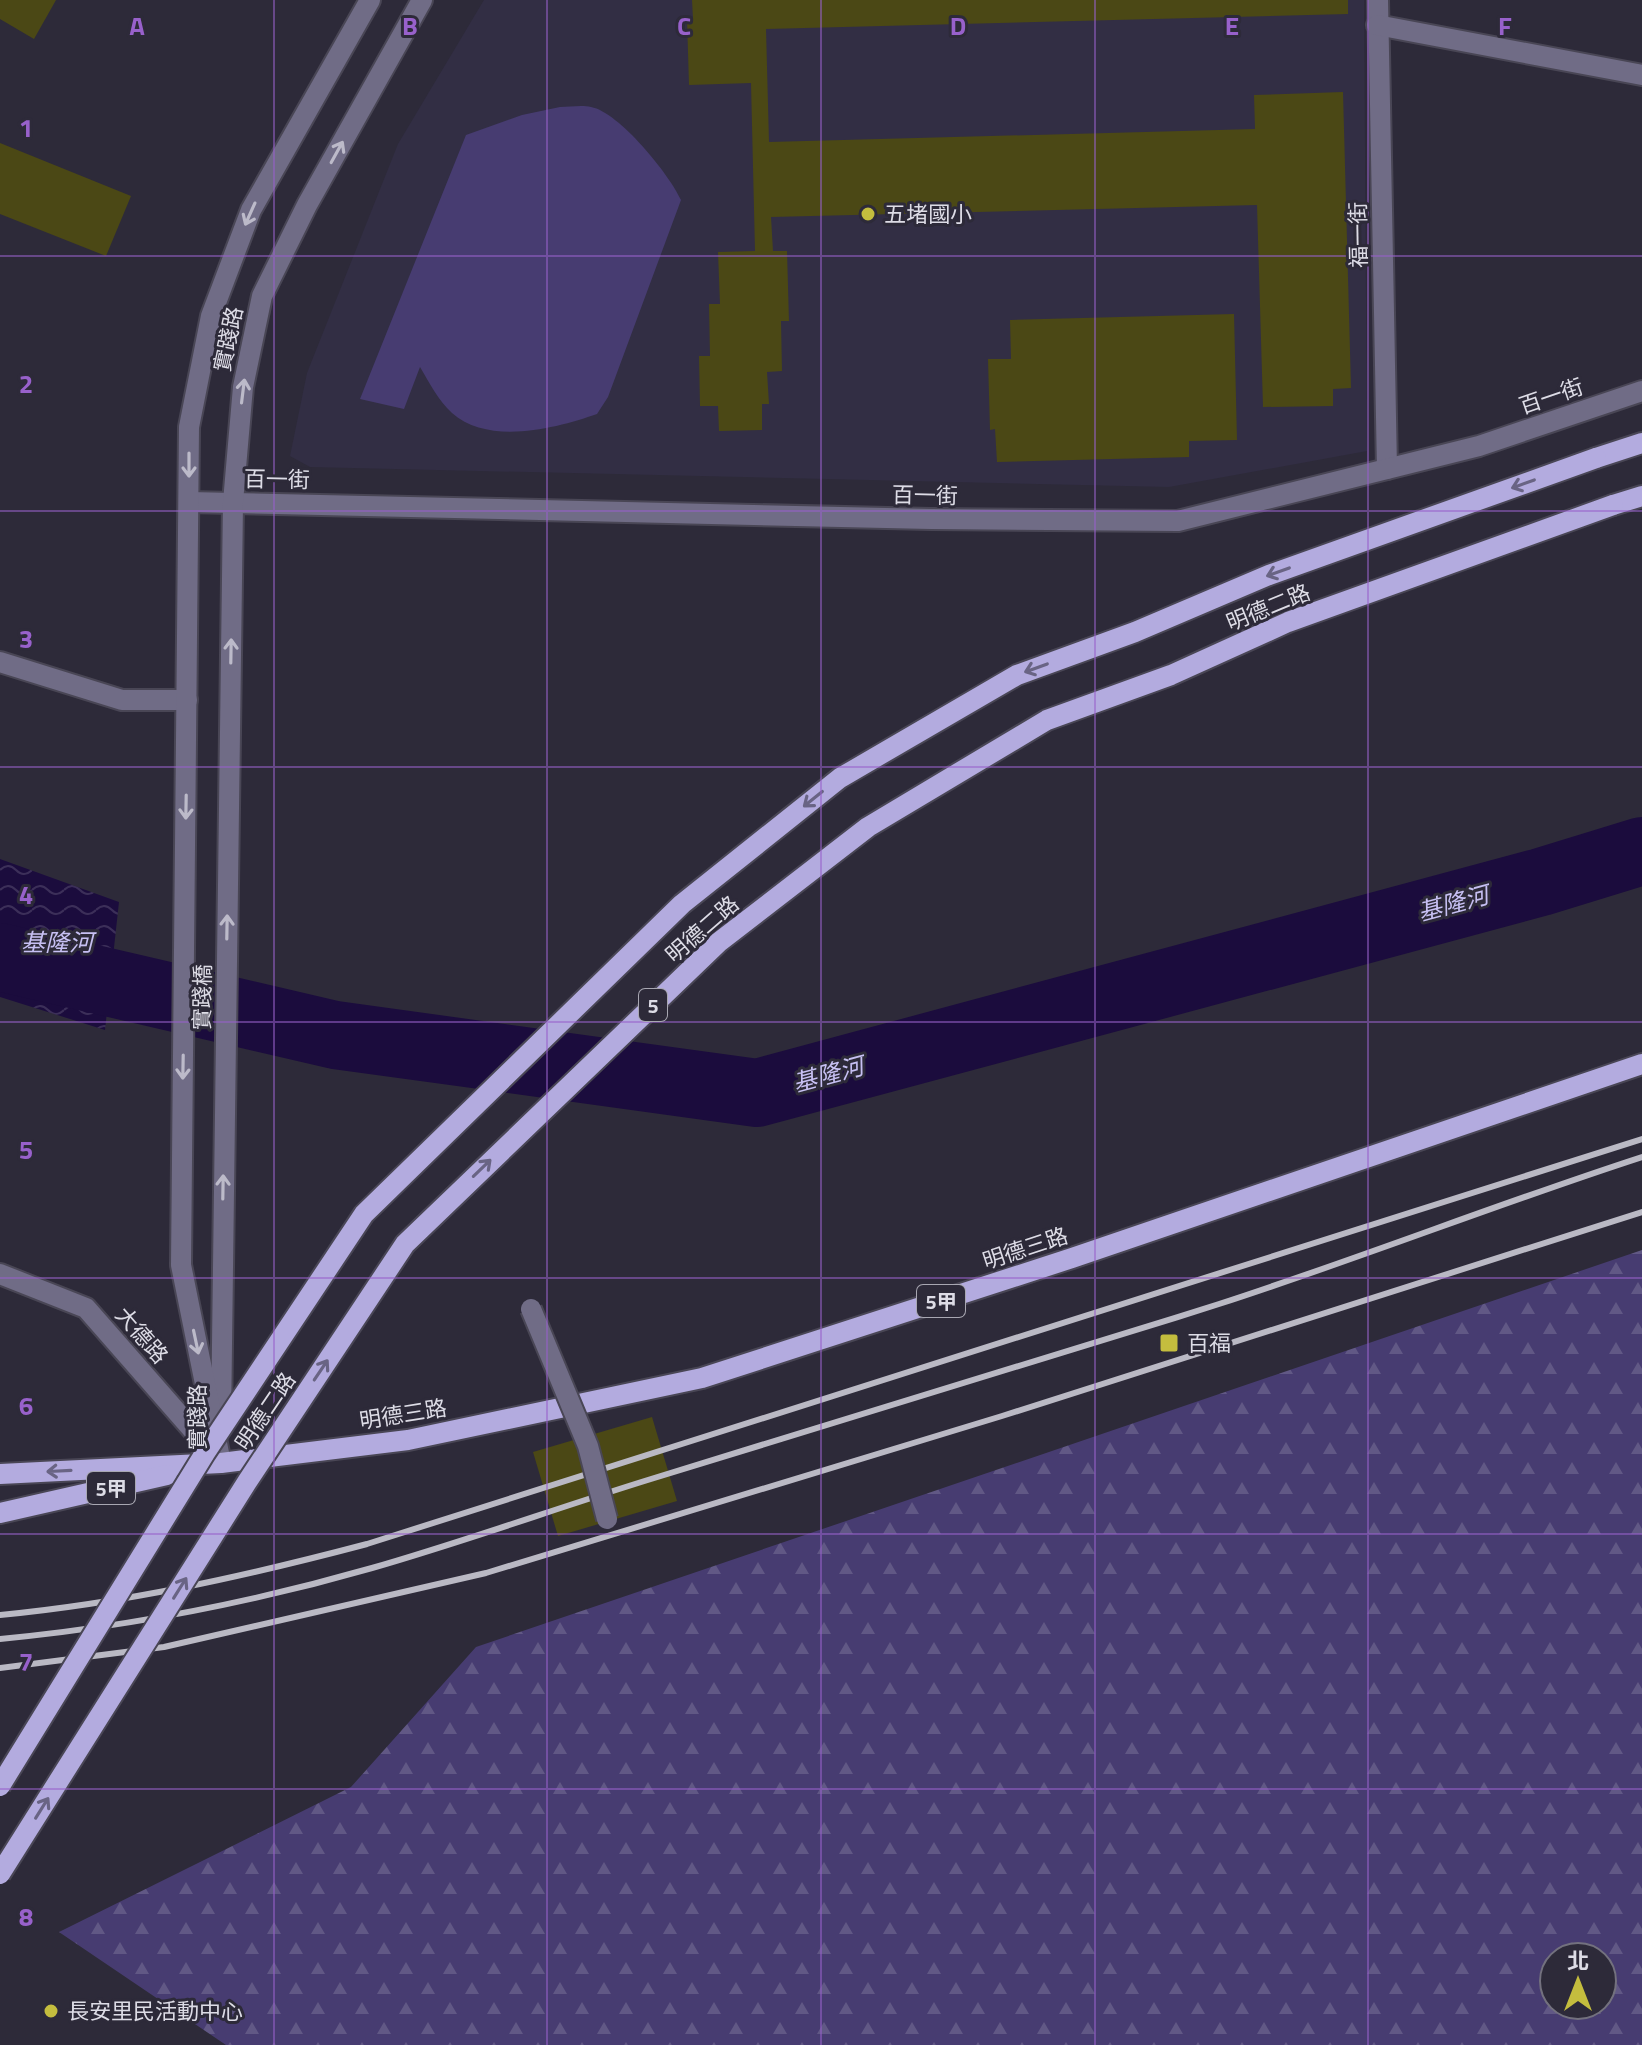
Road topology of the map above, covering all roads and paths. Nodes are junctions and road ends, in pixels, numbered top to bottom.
1 (370, 0) edge
2 (422, 0) edge
3 (1378, 0) edge
4 (1377, 25) junction
5 (1642, 75) edge
6 (1642, 391) edge
7 (1642, 443) edge
8 (1387, 469) junction
9 (1642, 496) edge
10 (189, 502) junction
11 (233, 502) junction
12 (0, 662) edge
13 (187, 700) junction
14 (187, 729) joint
15 (230, 729) joint
16 (1642, 1064) edge
17 (181, 1265) joint
18 (222, 1265) joint
19 (0, 1274) edge
20 (531, 1309) dead end
21 (221, 1463) junction
22 (0, 1474) edge
23 (0, 1513) edge
24 (607, 1519) dead end
25 (0, 1786) edge
26 (0, 1874) edge

1 -> 10 street, 實踐路
11 -> 2 street, 實踐路
3 - 4 street, 福一街
4 - 5 street
4 - 8 street, 福一街
6 - 8 street, 百一街
7 -> 25 main road, 明德二路 / 5, bridge
8 - 11 street, 百一街
26 -> 9 main road, 明德二路 / 5, bridge
10 - 11 street, 百一街
10 - 13 street, 實踐路
15 -> 11 street, 實踐路
12 - 13 street
13 - 14 street, 實踐路
14 -> 17 street, 實踐橋
18 -> 15 street, 實踐橋
16 - 21 main road, 明德三路 / 5甲
17 -> 21 street, 實踐路
18 - 21 street, 實踐路
19 - 21 street, 大德路
20 - 24 street, bridge
21 -> 22 main road, 明德三路 / 5甲
21 - 23 main road, 明德三路 / 5甲

